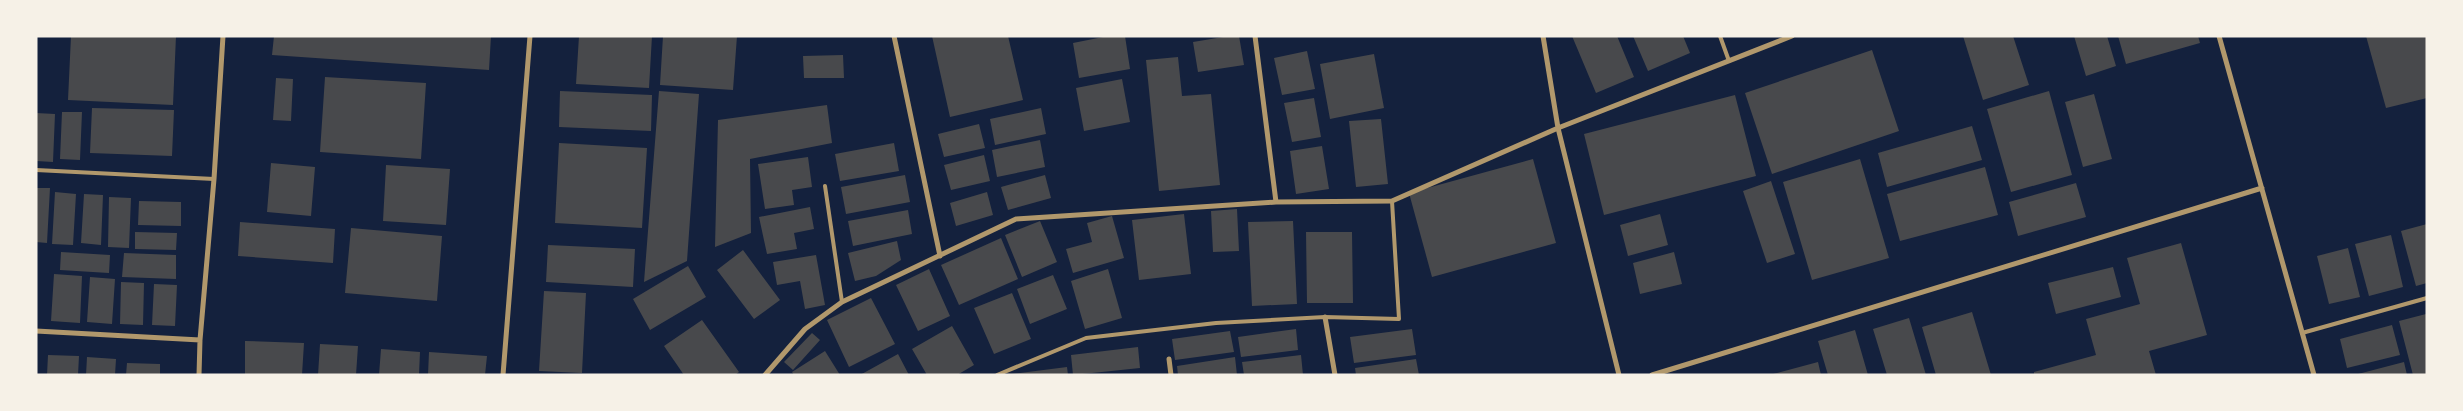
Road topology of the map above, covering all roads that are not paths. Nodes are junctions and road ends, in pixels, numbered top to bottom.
1 (223, 36) edge
2 (530, 36) edge
3 (894, 36) edge
4 (1254, 36) edge
5 (1543, 36) edge
6 (1720, 36) edge
7 (1792, 36) edge
8 (2219, 36) edge
9 (1729, 61) junction
10 (1558, 128) junction
11 (36, 170) edge
12 (214, 179) junction
13 (826, 186) dead end
14 (2262, 188) junction
15 (1392, 201) junction
16 (1276, 202) junction
17 (940, 256) junction
18 (2427, 298) edge
19 (842, 302) junction
20 (1325, 317) junction
21 (36, 331) edge
22 (2302, 333) junction
23 (200, 340) junction
24 (1169, 359) dead end
25 (200, 375) edge
26 (503, 375) edge
27 (765, 375) edge
28 (997, 375) edge
29 (1171, 375) edge
30 (1335, 375) edge
31 (1619, 375) edge
32 (1652, 375) edge
33 (2314, 375) edge

1 - 12 street
2 - 26 street
3 - 17 street
4 - 16 street
5 - 10 street
6 - 9 lane
7 - 9 street
8 - 14 street
9 - 10 street
10 - 15 street
10 - 31 street
11 - 12 lane
12 - 23 street
13 - 19 lane
14 - 22 street
14 - 32 street
15 - 16 street
15 - 20 lane
16 - 17 street
17 - 19 street
18 - 22 lane
19 - 27 street
20 - 28 lane
20 - 30 street
21 - 23 street
22 - 33 street
23 - 25 street
24 - 29 street

